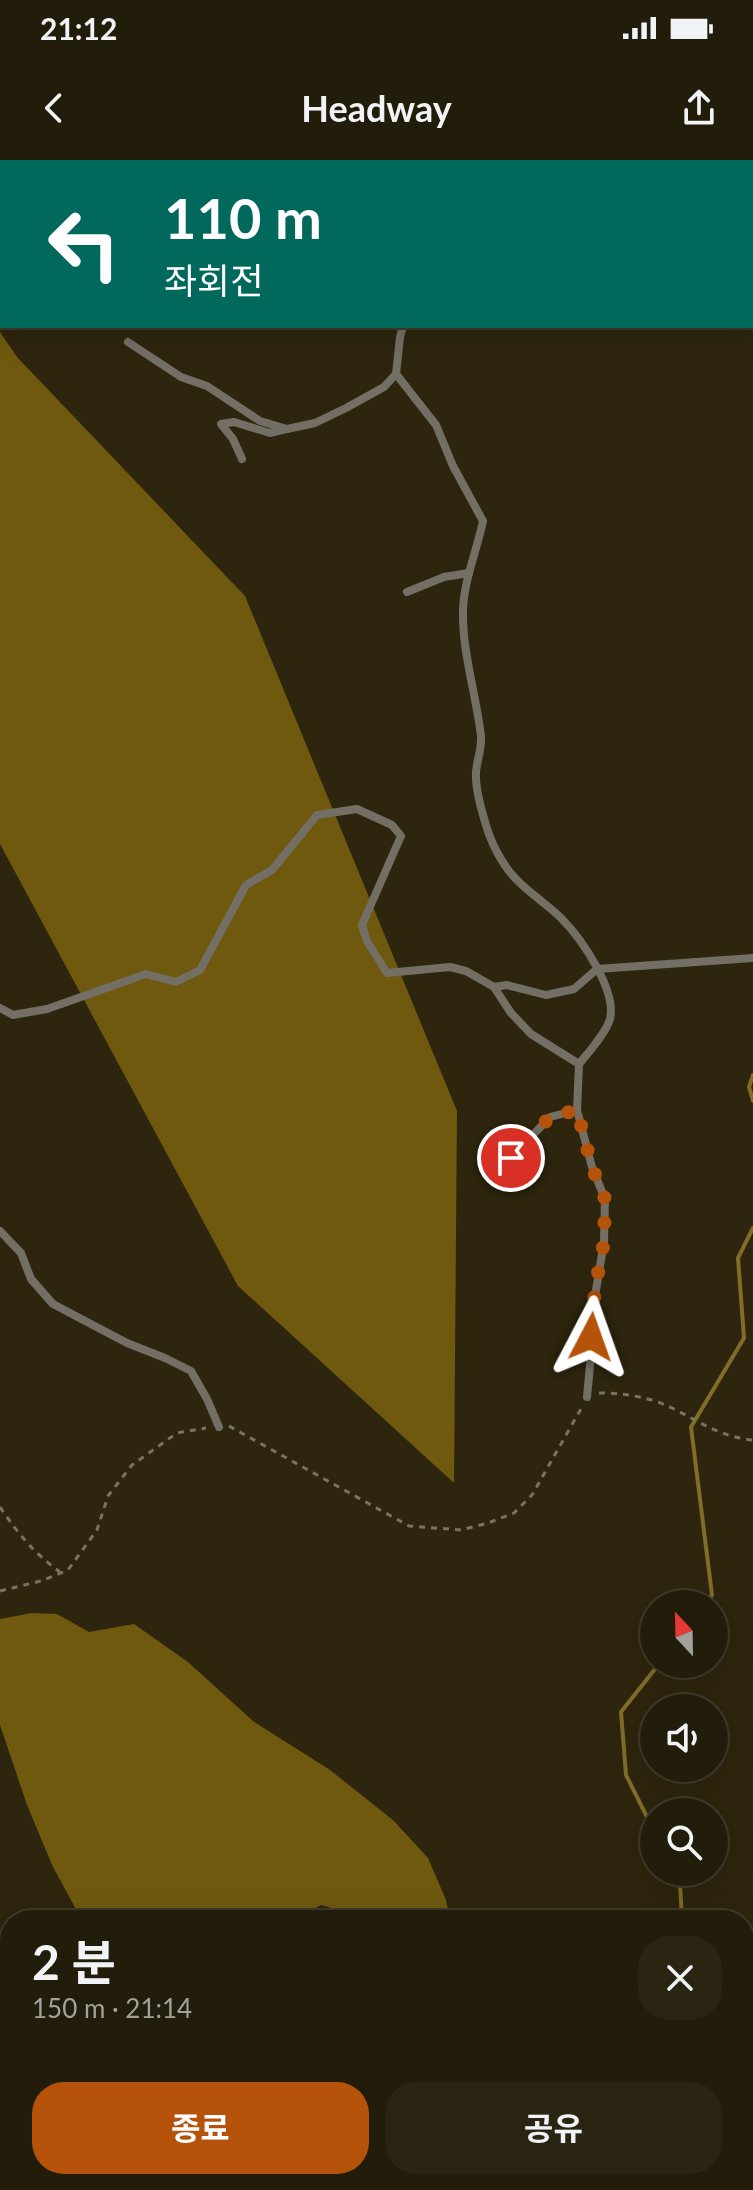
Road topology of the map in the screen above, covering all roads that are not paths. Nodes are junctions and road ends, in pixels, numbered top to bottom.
1 (402, 328) edge
2 (128, 342) dead end
3 (396, 374) junction
4 (287, 429) junction
5 (242, 459) dead end
6 (469, 573) junction
7 (407, 592) dead end
8 (753, 958) edge
9 (597, 969) junction
10 (494, 987) junction
11 (0, 1008) edge
12 (579, 1064) junction
13 (577, 1110) junction
14 (511, 1158) dead end
15 (0, 1231) edge
16 (587, 1397) road end
17 (219, 1427) road end

1 - 3 lane
2 - 4 lane
3 - 4 lane
3 - 6 lane
4 - 5 lane
6 - 7 lane
6 - 9 lane
8 - 9 lane
9 - 10 lane
9 - 12 lane
10 - 11 lane
10 - 12 lane
12 - 13 lane
13 - 14 lane
13 - 16 lane
15 - 17 lane

